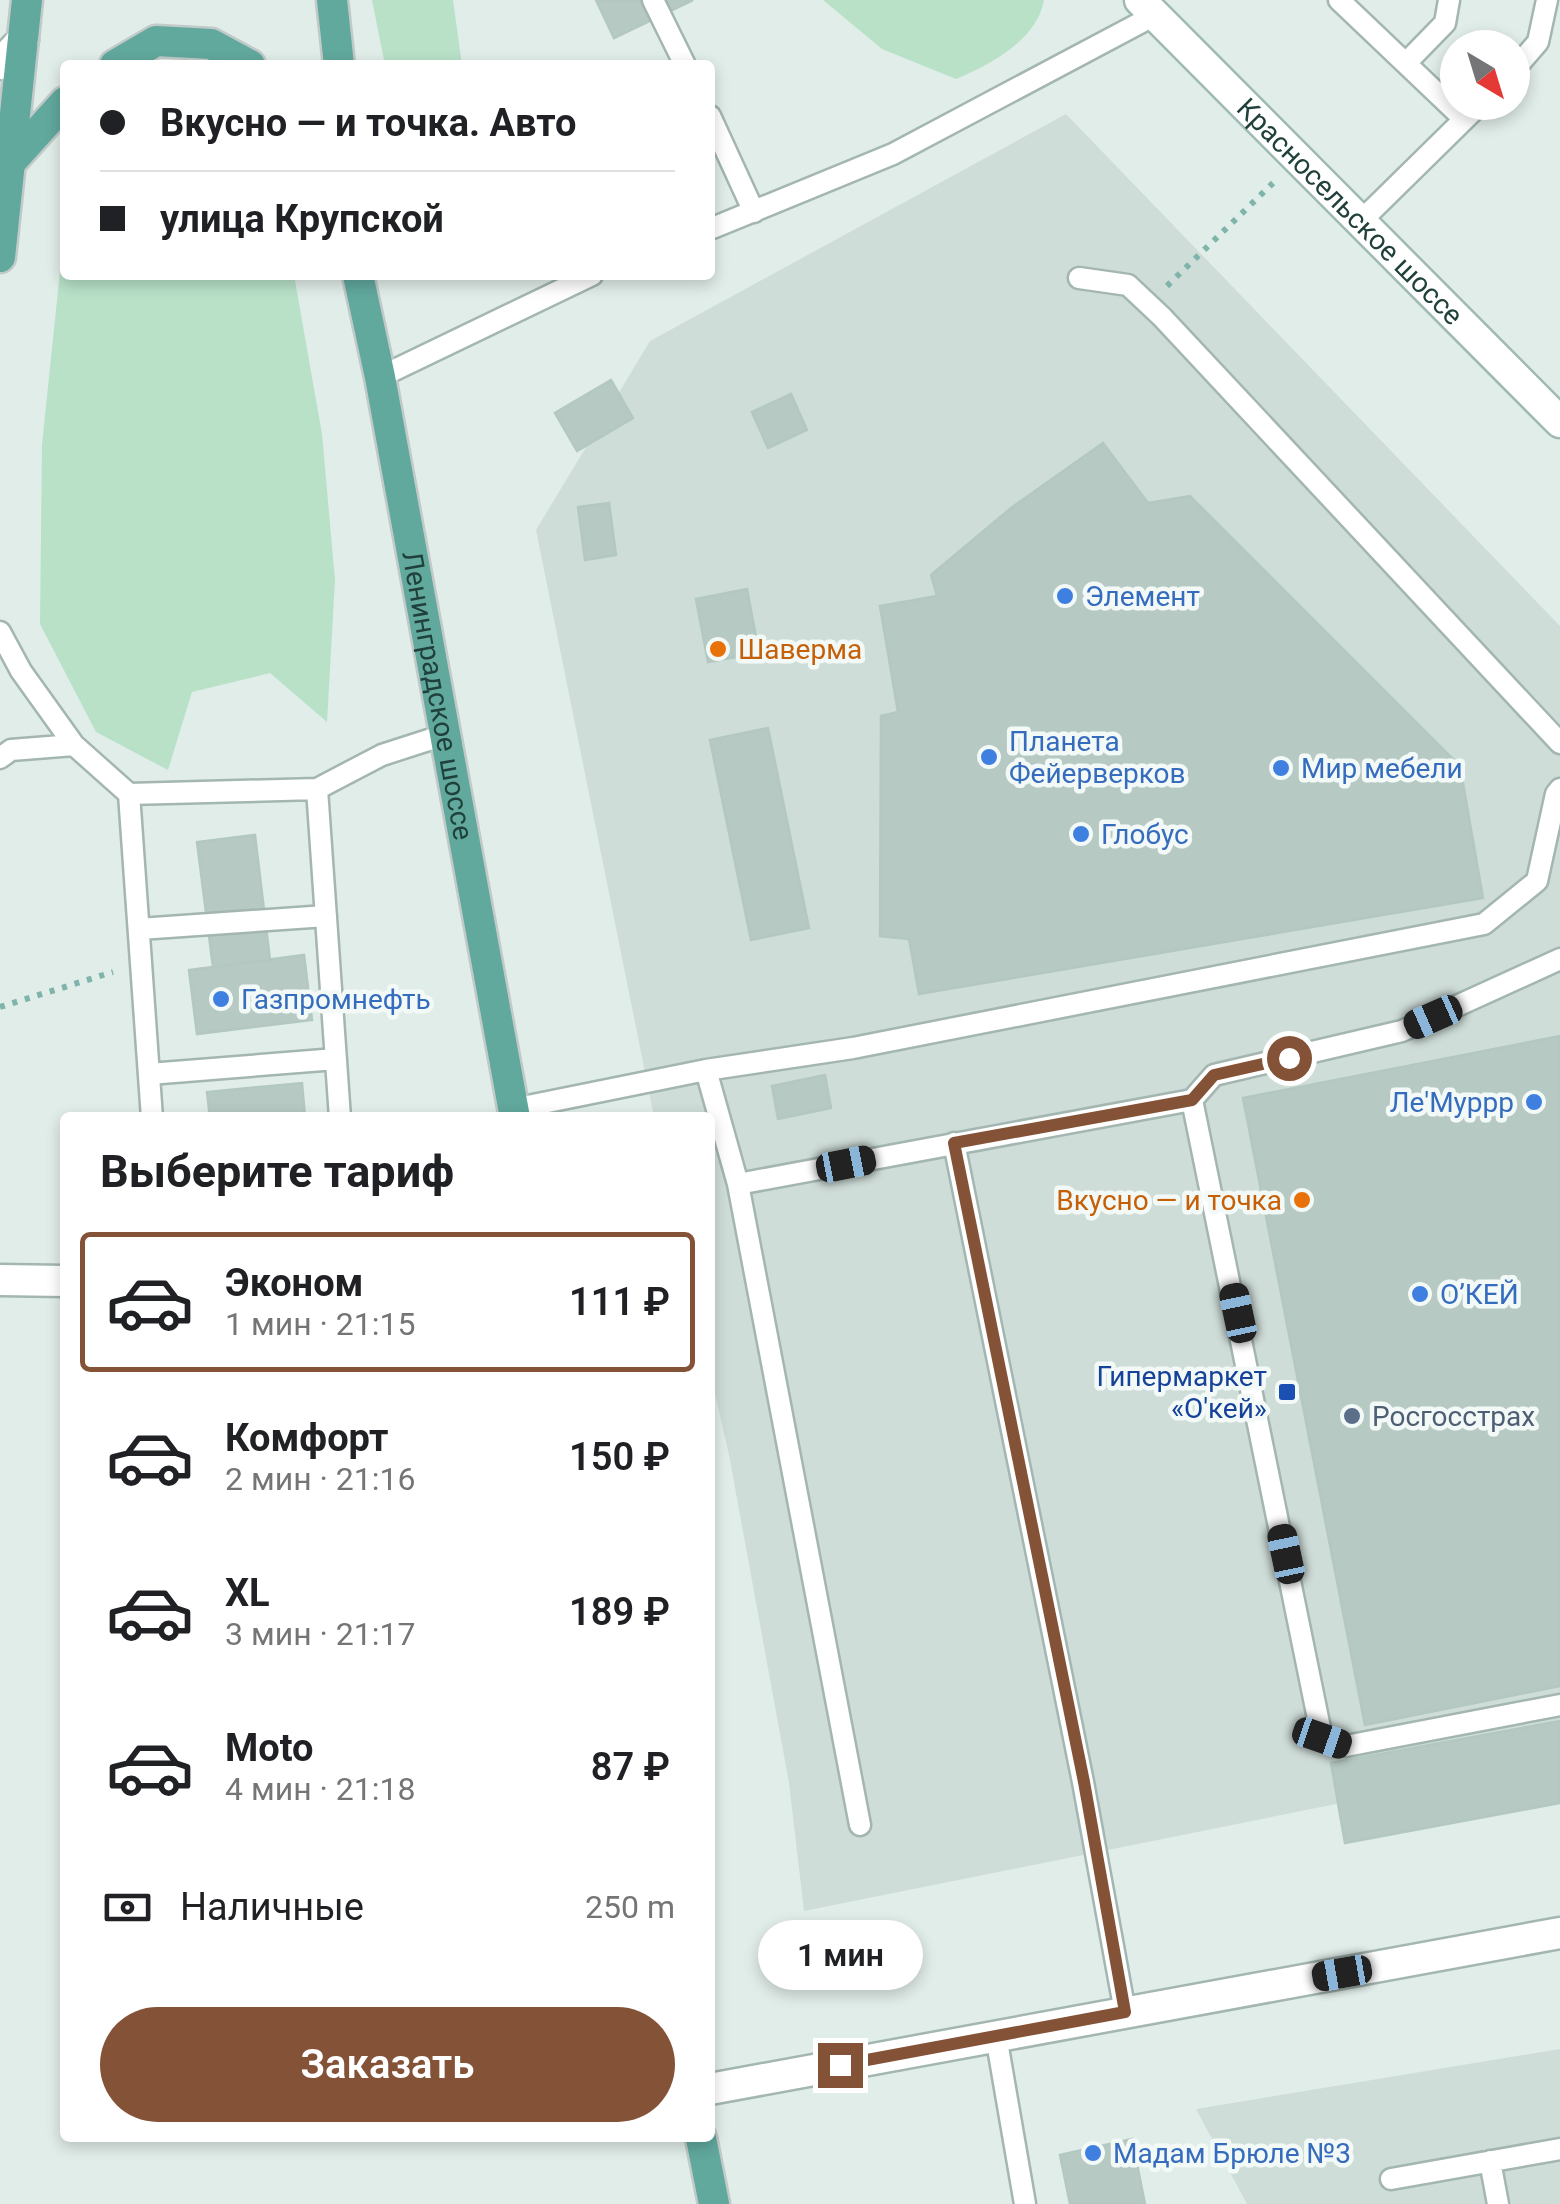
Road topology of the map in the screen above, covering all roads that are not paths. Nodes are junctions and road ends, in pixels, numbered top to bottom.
1 (27, 0) edge
2 (332, 0) edge
3 (653, 0) edge
4 (1340, 0) edge
5 (1449, 0) edge
6 (1547, 0) edge
7 (1148, 7) edge
8 (23, 40) junction
9 (1530, 51) edge
10 (124, 60) edge
11 (240, 60) edge
12 (338, 60) edge
13 (683, 60) edge
14 (1406, 63) junction
15 (0, 64) edge
16 (1440, 96) edge
17 (60, 108) edge
18 (1463, 120) edge
19 (715, 127) edge
20 (10, 163) junction
21 (754, 212) junction
22 (1360, 222) junction
23 (715, 227) edge
24 (0, 257) edge
25 (1080, 278) dead end
26 (359, 280) edge
27 (582, 280) edge
28 (380, 377) junction
29 (1560, 422) edge
30 (0, 632) edge
31 (444, 735) junction
32 (1560, 743) edge
33 (74, 745) junction
34 (0, 758) edge
35 (316, 789) junction
36 (1560, 789) edge
37 (129, 794) junction
38 (326, 916) junction
39 (139, 930) junction
40 (1560, 959) edge
41 (336, 1059) junction
42 (706, 1070) junction
43 (150, 1074) junction
44 (1192, 1100) junction
45 (152, 1112) edge
46 (340, 1112) edge
47 (514, 1112) edge
48 (518, 1112) edge
49 (954, 1143) junction
50 (738, 1184) junction
51 (0, 1280) edge
52 (60, 1282) edge
53 (1560, 1704) edge
54 (860, 1824) dead end
55 (1560, 1934) edge
56 (1125, 2012) junction
57 (996, 2036) junction
58 (715, 2088) edge
59 (703, 2142) edge
60 (1560, 2149) edge
61 (1490, 2161) junction
62 (1391, 2179) dead end
63 (714, 2204) edge
64 (1024, 2204) edge
65 (1498, 2204) edge

1 - 8 main road
2 - 12 main road
3 - 13 lane
4 - 14 lane
5 - 14 lane
6 - 9 lane
7 - 21 lane
7 - 22 street, Красносельское шоссе
8 - 15 street
8 - 20 main road
10 - 11 main road
14 - 16 lane
17 - 20 main road
18 - 22 lane
19 - 21 lane
20 - 24 main road
21 - 23 lane
22 - 29 street, Красносельское шоссе
25 - 32 lane
26 - 28 main road, Ленинградское шоссе
27 - 28 lane
28 - 31 main road, Ленинградское шоссе
30 - 33 lane
31 - 35 lane
31 - 47 main road, Ленинградское шоссе
33 - 34 lane
33 - 37 lane
35 - 37 lane
35 - 38 lane
36 - 42 lane
37 - 39 lane
38 - 39 lane
38 - 41 lane
39 - 43 lane
40 - 44 lane
41 - 43 lane
41 - 46 lane
42 - 48 lane
42 - 50 lane
43 - 45 lane
44 - 49 lane
44 - 53 lane
49 - 50 lane
49 - 56 lane
50 - 54 lane
51 - 52 street
55 - 56 street
56 - 57 street
57 - 58 street
57 - 64 lane
59 - 63 main road
60 - 61 lane
61 - 62 lane
61 - 65 lane

